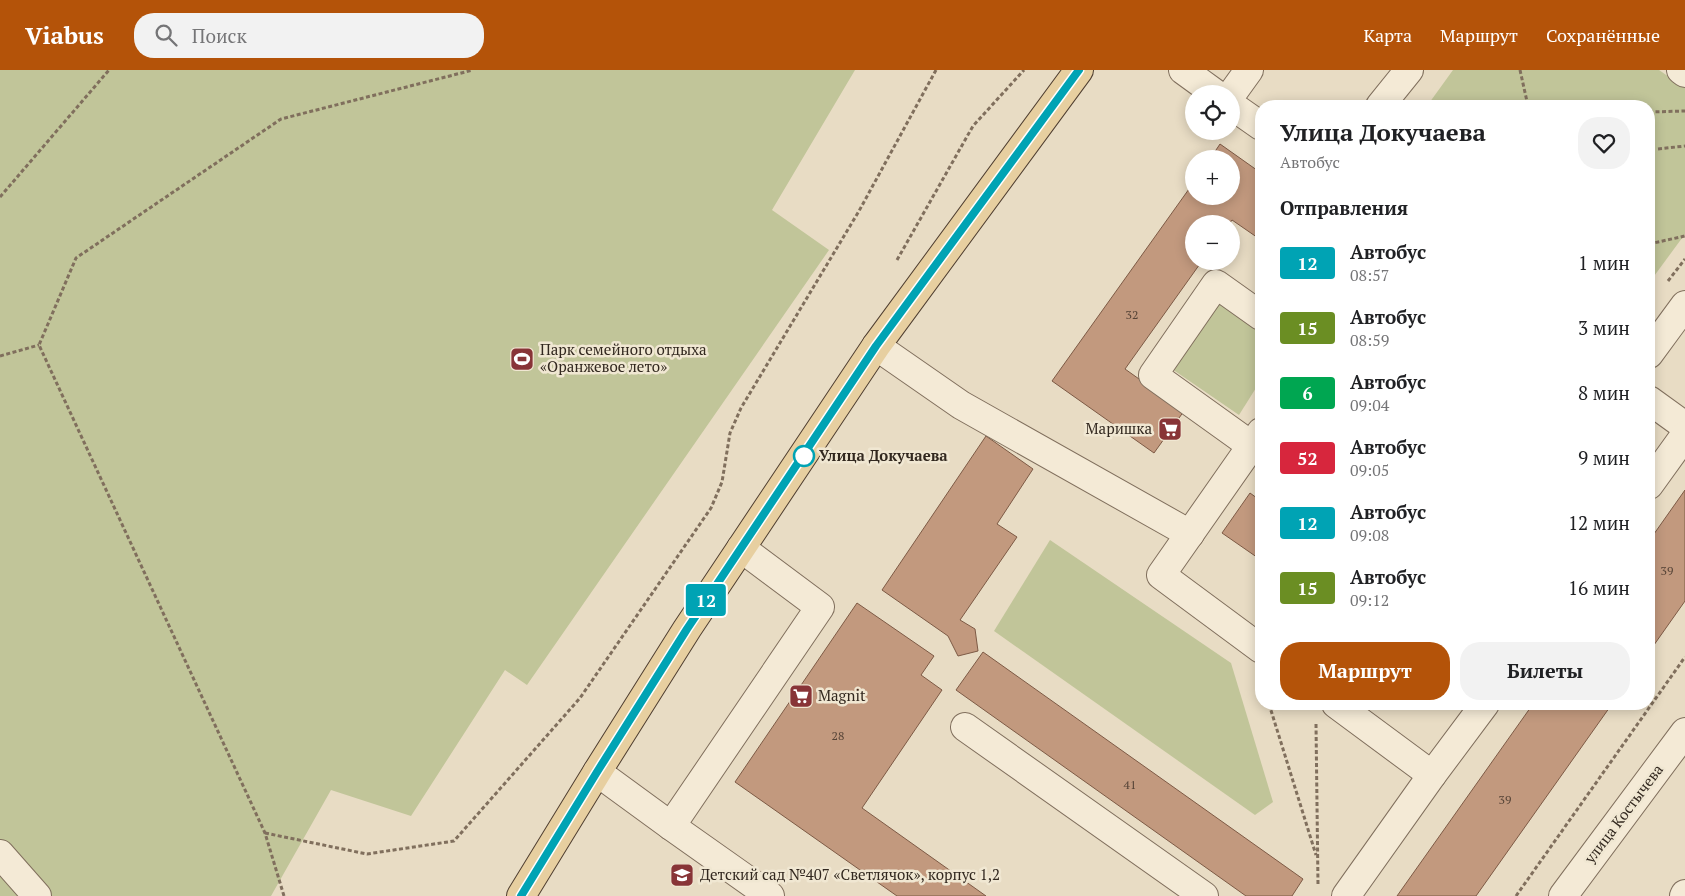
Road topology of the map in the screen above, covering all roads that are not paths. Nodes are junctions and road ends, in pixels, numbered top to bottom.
1 (1079, 70) edge
2 (1183, 70) edge
3 (1248, 70) edge
4 (1409, 70) edge
5 (1681, 70) edge
6 (1685, 73) edge
7 (1204, 85) edge
8 (1238, 85) edge
9 (1385, 100) edge
10 (1240, 111) edge
11 (1255, 122) edge
12 (1685, 305) edge
13 (1255, 312) edge
14 (876, 346) junction
15 (1655, 346) edge
16 (1655, 404) edge
17 (1685, 426) edge
18 (1685, 435) edge
19 (1255, 438) edge
20 (1255, 440) edge
21 (1655, 477) edge
22 (1190, 534) junction
23 (741, 548) junction
24 (1255, 645) edge
25 (1344, 710) edge
26 (1481, 710) edge
27 (965, 727) dead end
28 (1685, 732) edge
29 (597, 772) junction
30 (1432, 775) junction
31 (671, 826) junction
32 (0, 854) edge
33 (37, 896) edge
34 (521, 896) edge
35 (770, 896) edge
36 (1204, 896) edge
37 (1346, 896) edge
38 (1563, 896) edge

1 - 14 main road
2 - 7 street
3 - 8 street
4 - 9 street
5 - 6 street
10 - 11 street
12 - 15 street
13 - 19 street
14 - 22 street
14 - 23 main road
16 - 17 street
18 - 21 street
20 - 22 street
22 - 24 street
23 - 29 main road
23 - 31 street
25 - 30 street
26 - 30 street
27 - 36 street
28 - 38 street, улица Костычева
29 - 31 street
29 - 34 main road
30 - 37 street
31 - 35 street
32 - 33 street

